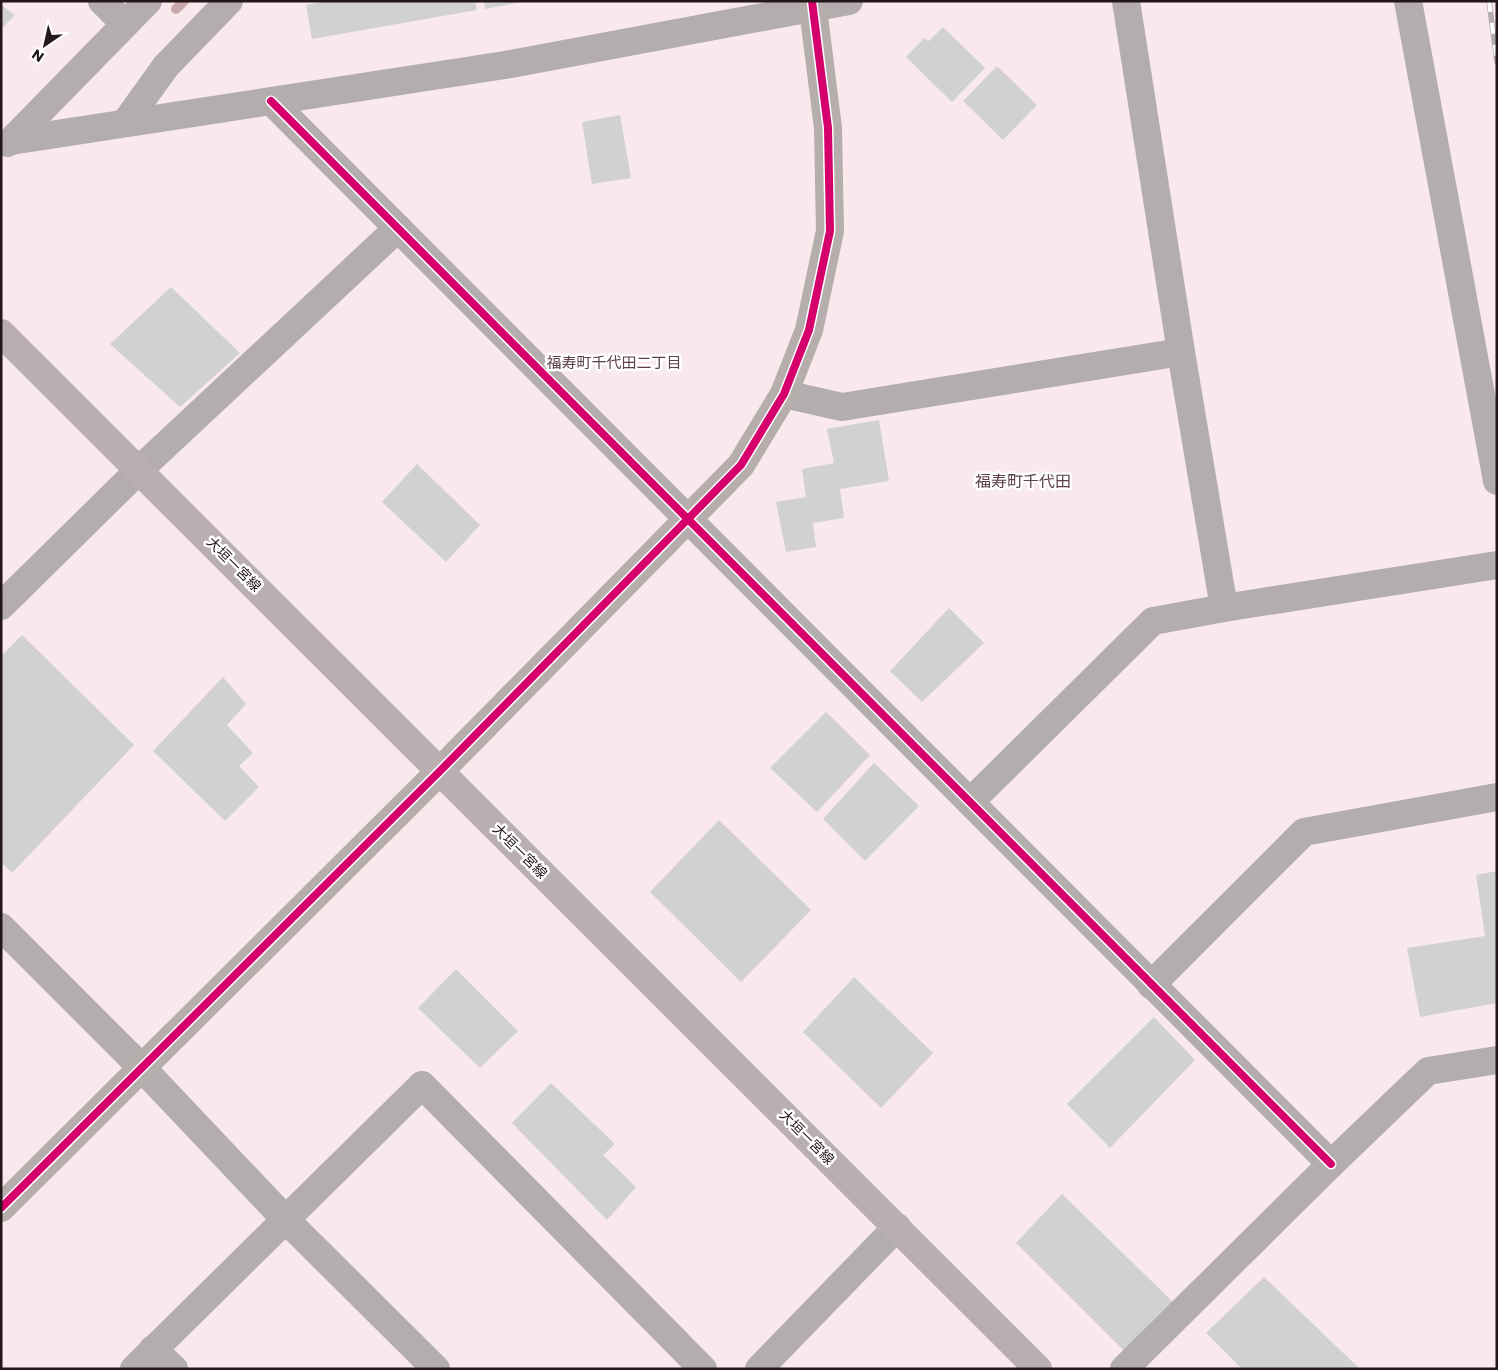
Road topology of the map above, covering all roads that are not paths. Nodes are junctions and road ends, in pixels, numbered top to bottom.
1 (102, 1) edge
2 (148, 1) edge
3 (229, 1) edge
4 (849, 1) edge
5 (1126, 1) edge
6 (1408, 1) edge
7 (812, 4) edge
8 (125, 24) junction
9 (271, 101) junction
10 (125, 123) junction
11 (6, 144) edge
12 (398, 228) junction
13 (1, 333) edge
14 (1181, 352) junction
15 (784, 394) junction
16 (139, 470) junction
17 (1497, 481) edge
18 (688, 520) junction
19 (1497, 565) edge
20 (1, 606) edge
21 (1224, 608) junction
22 (440, 771) junction
23 (1497, 797) edge
24 (970, 802) junction
25 (1, 927) edge
26 (1151, 985) junction
27 (1497, 1060) edge
28 (142, 1068) junction
29 (1331, 1164) junction
30 (2, 1207) edge
31 (286, 1220) junction
32 (897, 1227) junction
33 (154, 1349) junction
34 (134, 1369) edge
35 (174, 1369) edge
36 (436, 1369) edge
37 (703, 1369) edge
38 (759, 1369) edge
39 (1038, 1369) edge
40 (1124, 1369) edge

1 - 8 street
2 - 8 street
3 - 10 street
4 - 7 street
5 - 14 street
6 - 17 street
7 - 9 street
7 - 15 street
8 - 11 street
9 - 10 street
9 - 12 street
10 - 11 street
12 - 16 street
12 - 18 street
13 - 16 main road, 大垣一宮線
14 - 15 street
14 - 21 street
15 - 18 street
16 - 20 street
16 - 22 main road, 大垣一宮線
18 - 22 street
18 - 24 street
19 - 21 street
21 - 24 street
22 - 28 street
22 - 32 main road, 大垣一宮線
23 - 26 street
24 - 26 street
25 - 28 street
26 - 29 street
27 - 29 street
28 - 30 street
28 - 31 street
29 - 40 street
31 - 33 street
31 - 36 street
31 - 37 street
32 - 38 street
32 - 39 main road, 大垣一宮線
33 - 34 street
33 - 35 street

